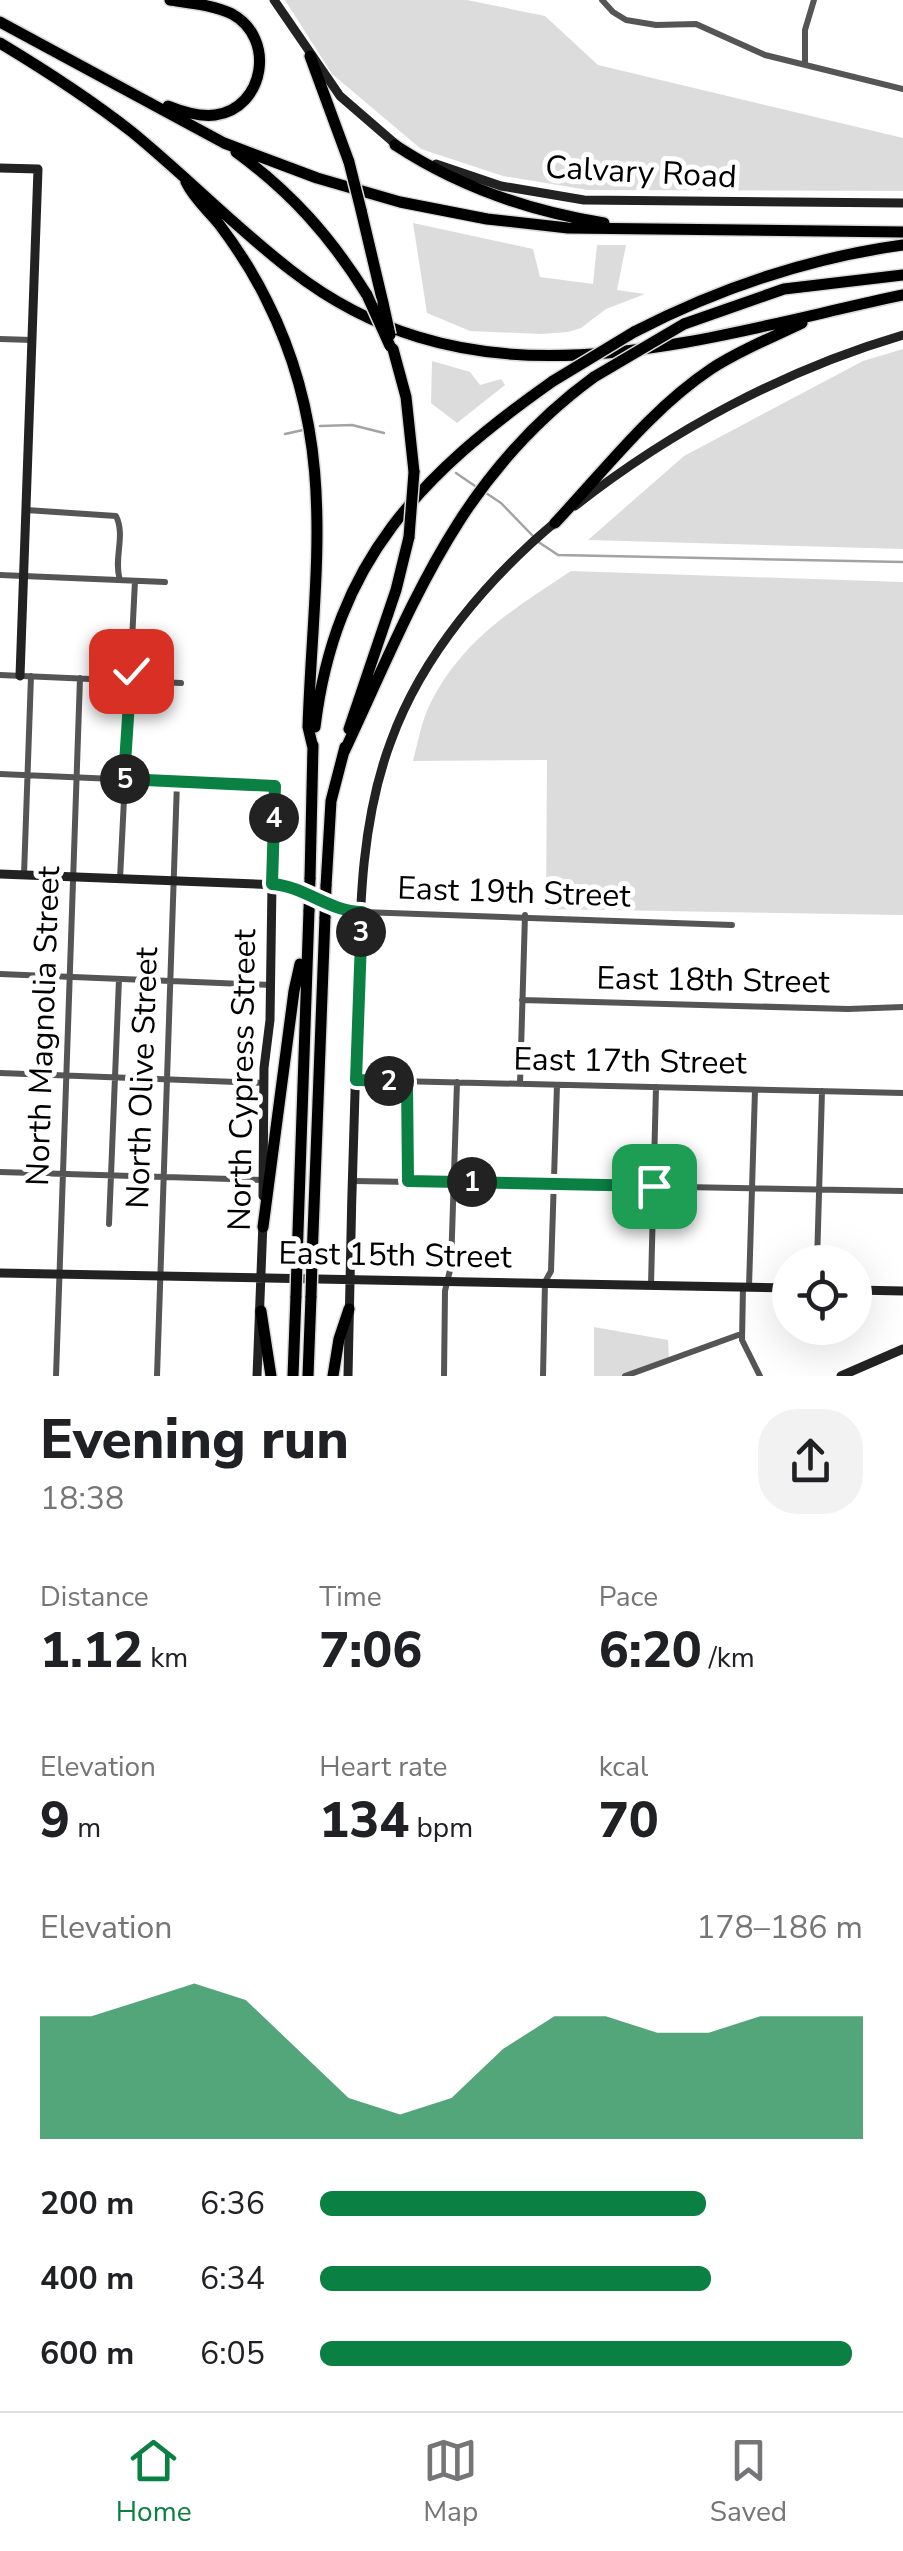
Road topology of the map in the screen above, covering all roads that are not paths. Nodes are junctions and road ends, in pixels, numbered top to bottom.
1 (170, 0) edge
2 (274, 0) edge
3 (602, 0) edge
4 (814, 0) edge
5 (0, 22) edge
6 (0, 42) edge
7 (310, 56) junction
8 (805, 64) junction
9 (903, 89) edge
10 (141, 97) junction
11 (224, 143) junction
12 (394, 144) junction
13 (0, 168) edge
14 (184, 178) junction
15 (903, 203) edge
16 (653, 230) junction
17 (903, 232) edge
18 (903, 245) edge
19 (903, 274) edge
20 (903, 295) edge
21 (819, 314) junction
22 (903, 335) edge
23 (0, 339) edge
24 (32, 340) junction
25 (393, 351) junction
26 (26, 510) junction
27 (550, 527) junction
28 (0, 575) edge
29 (24, 576) junction
30 (120, 580) junction
31 (135, 582) junction
32 (165, 582) dead end
33 (0, 675) edge
34 (26, 676) junction
35 (80, 678) junction
36 (130, 681) junction
37 (181, 683) dead end
38 (313, 748) junction
39 (344, 752) junction
40 (0, 774) edge
41 (27, 775) junction
42 (76, 777) junction
43 (124, 779) junction
44 (176, 782) junction
45 (0, 874) edge
46 (24, 875) junction
47 (73, 877) junction
48 (120, 878) junction
49 (173, 881) junction
50 (272, 884) junction
51 (362, 912) junction
52 (525, 915) junction
53 (732, 925) dead end
54 (308, 935) junction
55 (0, 974) edge
56 (69, 977) junction
57 (119, 979) junction
58 (170, 981) junction
59 (271, 985) junction
60 (522, 1000) junction
61 (903, 1006) edge
62 (0, 1072) edge
63 (66, 1075) junction
64 (115, 1077) junction
65 (166, 1079) junction
66 (356, 1080) junction
67 (407, 1081) junction
68 (264, 1082) junction
69 (457, 1082) junction
70 (520, 1084) junction
71 (556, 1085) junction
72 (656, 1087) junction
73 (755, 1090) junction
74 (822, 1091) junction
75 (903, 1093) edge
76 (0, 1172) edge
77 (63, 1174) junction
78 (111, 1175) junction
79 (163, 1177) junction
80 (263, 1180) junction
81 (354, 1181) junction
82 (408, 1181) junction
83 (454, 1182) junction
84 (554, 1184) junction
85 (654, 1186) junction
86 (752, 1189) junction
87 (819, 1190) junction
88 (903, 1191) edge
89 (109, 1224) dead end
90 (263, 1227) junction
91 (817, 1245) edge
92 (0, 1272) edge
93 (59, 1274) junction
94 (160, 1276) junction
95 (262, 1278) junction
96 (350, 1279) junction
97 (448, 1280) junction
98 (545, 1282) junction
99 (651, 1285) junction
100 (746, 1287) junction
101 (772, 1288) edge
102 (872, 1290) edge
103 (903, 1291) edge
104 (349, 1309) junction
105 (261, 1311) junction
106 (741, 1334) junction
107 (903, 1349) edge
108 (56, 1376) edge
109 (156, 1376) edge
110 (256, 1376) edge
111 (271, 1376) edge
112 (293, 1376) edge
113 (308, 1376) edge
114 (333, 1376) edge
115 (348, 1376) edge
116 (444, 1376) edge
117 (543, 1376) edge
118 (625, 1376) edge
119 (760, 1376) edge
120 (841, 1376) edge

1 - 10 highway
2 - 7 main road, Calvary Road
3 - 8 street
4 - 8 street
5 - 10 highway
6 - 14 highway
7 - 12 main road, Calvary Road
7 - 25 highway, bridge
8 - 9 street
10 - 11 highway
11 - 16 highway
11 - 25 highway, bridge
12 - 15 main road, Calvary Road
12 - 16 highway
13 - 24 main road
14 - 21 highway
14 - 38 highway
16 - 17 highway
18 - 38 highway, bridge
19 - 39 highway, bridge
20 - 21 highway
21 - 27 highway
22 - 27 main road
23 - 24 street
24 - 26 main road
25 - 39 highway, bridge
26 - 29 main road
26 - 30 street
27 - 51 main road
28 - 29 street
29 - 30 street
29 - 34 main road
30 - 31 street
31 - 32 street
31 - 36 street
33 - 34 street
34 - 35 street
34 - 41 street
35 - 36 street
35 - 42 street, North Magnolia Street
36 - 37 street
36 - 43 street
38 - 54 highway, bridge
39 - 113 highway, bridge
40 - 41 street
41 - 42 street
41 - 46 street
42 - 43 street
42 - 47 street, North Magnolia Street
43 - 44 street
43 - 48 street
44 - 49 street, North Olive Street
44 - 50 street, North Cypress Street
45 - 46 main road, East 19th Street
46 - 47 main road, East 19th Street
47 - 48 main road, East 19th Street
47 - 56 street, North Magnolia Street
48 - 49 main road, East 19th Street
49 - 50 main road, East 19th Street
49 - 58 street, North Olive Street
50 - 51 main road, East 19th Street
50 - 59 main road, North Cypress Street
51 - 52 street, East 19th Street
51 - 66 main road
52 - 53 street, East 19th Street
52 - 60 street
54 - 90 highway
54 - 112 highway, bridge
55 - 56 street
56 - 57 street
56 - 63 street, North Magnolia Street
57 - 58 street
57 - 64 street
58 - 59 street
58 - 65 street, North Olive Street
59 - 68 main road, North Cypress Street
60 - 61 street, East 18th Street
60 - 70 street
62 - 63 street
63 - 64 street
63 - 77 street, North Magnolia Street
64 - 65 street
64 - 78 street
65 - 68 street
65 - 79 street, North Olive Street
66 - 67 street, East 17th Street
66 - 81 main road
67 - 69 street, East 17th Street
67 - 82 street
68 - 80 main road, North Cypress Street
69 - 70 street, East 17th Street
69 - 83 street
70 - 71 street, East 17th Street
71 - 72 street, East 17th Street
71 - 84 street
72 - 73 street, East 17th Street
72 - 85 street
73 - 74 street, East 17th Street
73 - 86 street
74 - 75 street, East 17th Street
74 - 87 street
76 - 77 street
77 - 78 street
77 - 93 street, North Magnolia Street
78 - 79 street
78 - 89 street
79 - 80 street
79 - 94 street, North Olive Street
80 - 90 main road, North Cypress Street
81 - 82 street
81 - 96 main road
82 - 83 street
83 - 84 street
83 - 97 street
84 - 85 street
84 - 98 street
85 - 86 street
85 - 99 street
86 - 87 street
86 - 100 street
87 - 88 street
87 - 91 street
90 - 95 main road, North Cypress Street
92 - 93 main road, East 15th Street
93 - 94 main road, East 15th Street
93 - 108 street, North Magnolia Street
94 - 95 main road, East 15th Street
94 - 109 street, North Olive Street
95 - 96 main road, East 15th Street
95 - 105 main road, North Cypress Street
96 - 97 main road, East 15th Street
96 - 104 main road
97 - 98 main road, East 15th Street
97 - 116 street
98 - 99 main road, East 15th Street
98 - 117 street
99 - 100 main road, East 15th Street
100 - 101 main road, East 15th Street
100 - 106 street
102 - 103 main road
104 - 114 highway
104 - 115 main road
105 - 110 main road, North Cypress Street
105 - 111 highway
106 - 118 street
106 - 119 street
107 - 120 main road

